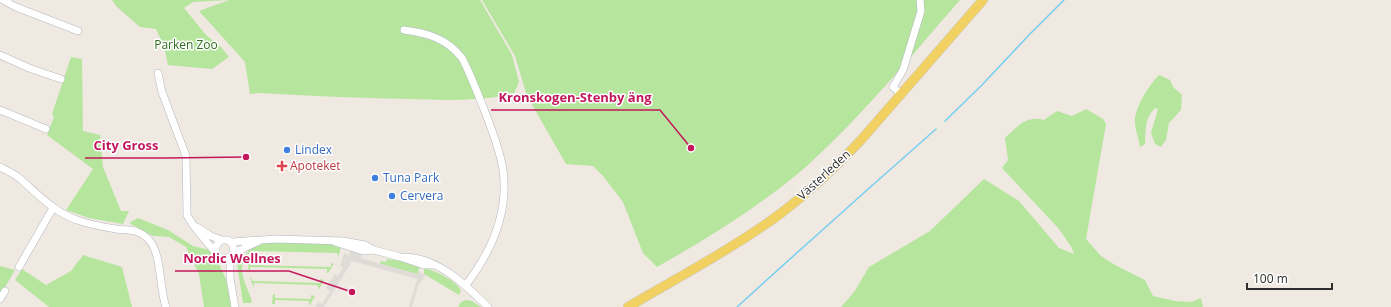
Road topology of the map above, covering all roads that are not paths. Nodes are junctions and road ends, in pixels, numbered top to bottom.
1 (3, 0) edge
2 (920, 0) edge
3 (983, 0) edge
4 (404, 30) dead end
5 (78, 31) dead end
6 (0, 55) edge
7 (158, 73) dead end
8 (61, 79) dead end
9 (902, 95) junction
10 (0, 110) edge
11 (46, 129) dead end
12 (0, 167) edge
13 (53, 208) junction
14 (193, 225) junction
15 (263, 239) junction
16 (221, 240) junction
17 (232, 242) junction
18 (216, 252) junction
19 (232, 255) junction
20 (221, 258) junction
21 (19, 267) dead end
22 (230, 278) junction
23 (466, 285) junction
24 (5, 291) dead end
25 (0, 299) edge
26 (166, 307) edge
27 (236, 307) edge
28 (488, 307) edge
29 (628, 307) edge

1 - 5 street
2 - 9 street
3 - 9 main road, Västerleden
4 - 23 street
6 - 8 street
7 - 14 street
9 - 29 main road, Västerleden
10 - 11 street
12 - 13 street
13 - 21 street
13 - 26 street
14 - 16 street
14 - 18 street
15 - 17 street
15 - 19 street
15 - 23 street
16 - 17 street
16 - 18 street
17 - 19 street
18 - 20 street
19 - 20 street
19 - 22 street
20 - 22 street
22 - 27 street
23 - 28 street
24 - 25 street

